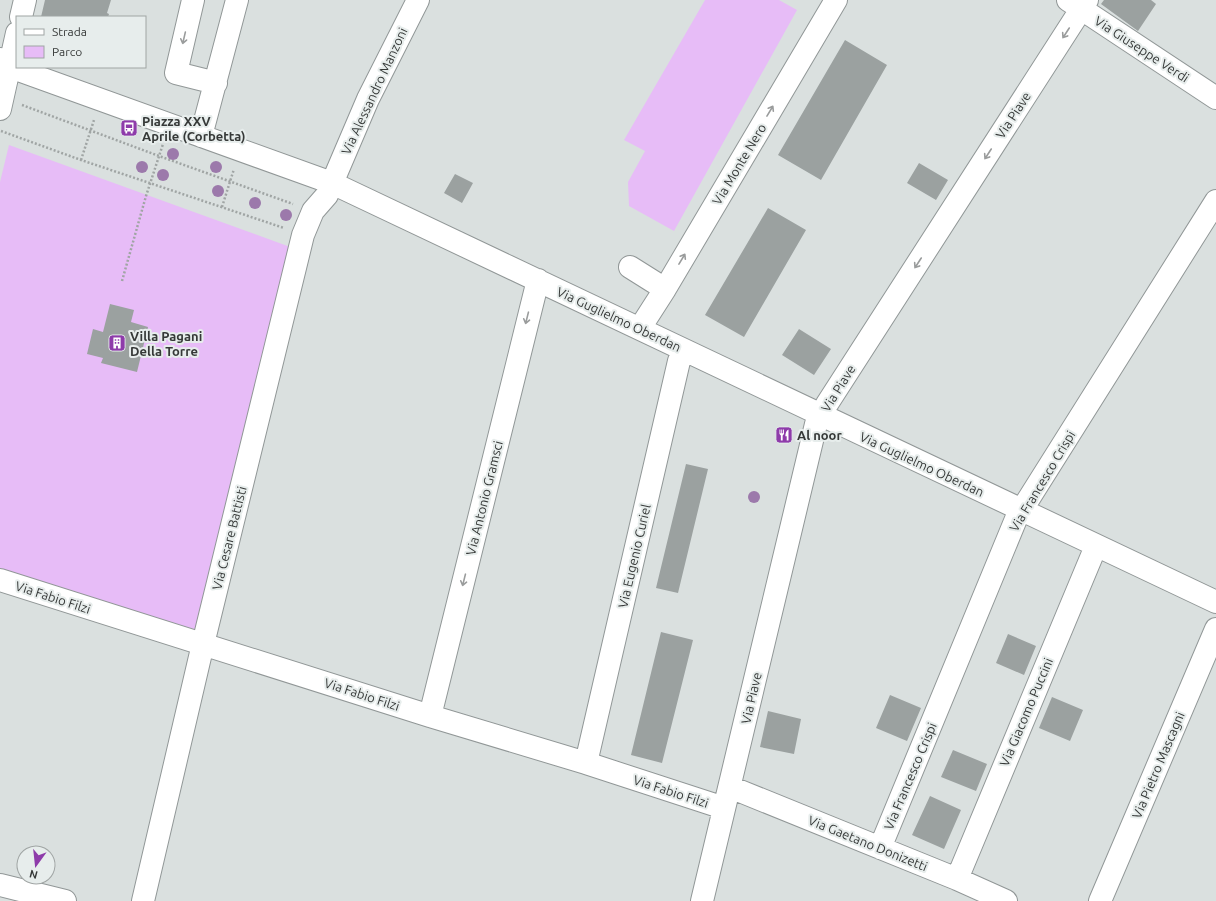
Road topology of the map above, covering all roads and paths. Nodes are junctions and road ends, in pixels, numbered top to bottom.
1 (25, 0) edge
2 (193, 0) edge
3 (236, 0) edge
4 (418, 0) edge
5 (836, 0) edge
6 (1079, 3) edge
7 (21, 16) edge
8 (16, 35) edge
9 (5, 62) edge
10 (216, 83) junction
11 (1216, 98) edge
12 (101, 100) junction
13 (1, 104) edge
14 (169, 124) junction
15 (0, 130) edge
16 (90, 130) junction
17 (201, 136) junction
18 (240, 150) junction
19 (159, 156) junction
20 (80, 160) junction
21 (230, 181) junction
22 (150, 182) junction
23 (332, 183) junction
24 (1216, 201) edge
25 (222, 207) junction
26 (313, 211) junction
27 (303, 235) junction
28 (630, 267) dead end
29 (538, 280) junction
30 (122, 281) dead end
31 (665, 289) junction
32 (640, 328) junction
33 (686, 351) junction
34 (820, 415) junction
35 (1022, 510) junction
36 (1096, 546) junction
37 (0, 580) edge
38 (1216, 602) edge
39 (1216, 630) edge
40 (203, 644) junction
41 (430, 716) junction
42 (586, 763) junction
43 (730, 787) junction
44 (724, 808) junction
45 (880, 848) junction
46 (956, 879) junction
47 (0, 885) edge
48 (64, 901) edge
49 (144, 901) edge
50 (702, 901) edge
51 (1006, 901) edge
52 (1100, 901) edge

1 - 7 street
2 -> 10 street
3 - 10 street
4 - 23 street, Via Alessandro Manzoni
31 -> 5 street, Via Monte Nero
6 - 11 street, Via Giuseppe Verdi
6 -> 34 street, Via Piave
8 - 9 street
9 - 12 street, Via Guglielmo Oberdan
9 - 13 street
10 - 17 street
12 - 14 street, Via Guglielmo Oberdan
12 - 16 path
13 - 16 path
14 - 17 street, Via Guglielmo Oberdan
14 - 19 path
15 - 20 path
16 - 19 path
16 - 20 path
17 - 18 street, Via Guglielmo Oberdan
18 - 21 path
18 - 23 street, Via Guglielmo Oberdan
19 - 21 path
19 - 22 path
20 - 22 path
21 - 25 path
21 - 26 path
22 - 25 path
22 - 30 path
23 - 26 street, Via Cesare Battisti
23 - 29 street, Via Guglielmo Oberdan
24 - 35 street, Via Francesco Crispi
25 - 27 path
26 - 27 street, Via Cesare Battisti
27 - 40 street, Via Cesare Battisti
28 - 31 street
29 - 32 street, Via Guglielmo Oberdan
29 -> 41 street, Via Antonio Gramsci
31 - 32 street, Via Monte Nero
32 - 33 street, Via Guglielmo Oberdan
33 - 34 street, Via Guglielmo Oberdan
33 - 42 street, Via Eugenio Curiel
34 - 35 street, Via Guglielmo Oberdan
34 - 43 street, Via Piave
35 - 36 street, Via Guglielmo Oberdan
35 - 45 street, Via Francesco Crispi
36 - 38 street, Via Guglielmo Oberdan
36 - 46 street, Via Giacomo Puccini
37 - 40 street, Via Fabio Filzi
39 - 52 street, Via Pietro Mascagni
40 - 41 street, Via Fabio Filzi
40 - 49 street, Via Cesare Battisti
41 - 42 street, Via Fabio Filzi
42 - 44 street, Via Fabio Filzi
43 - 44 street, Via Piave
43 - 45 street, Via Gaetano Donizetti
44 - 50 street, Via Piave
45 - 46 street, Via Gaetano Donizetti
46 - 51 street, Via Gaetano Donizetti
47 - 48 street

